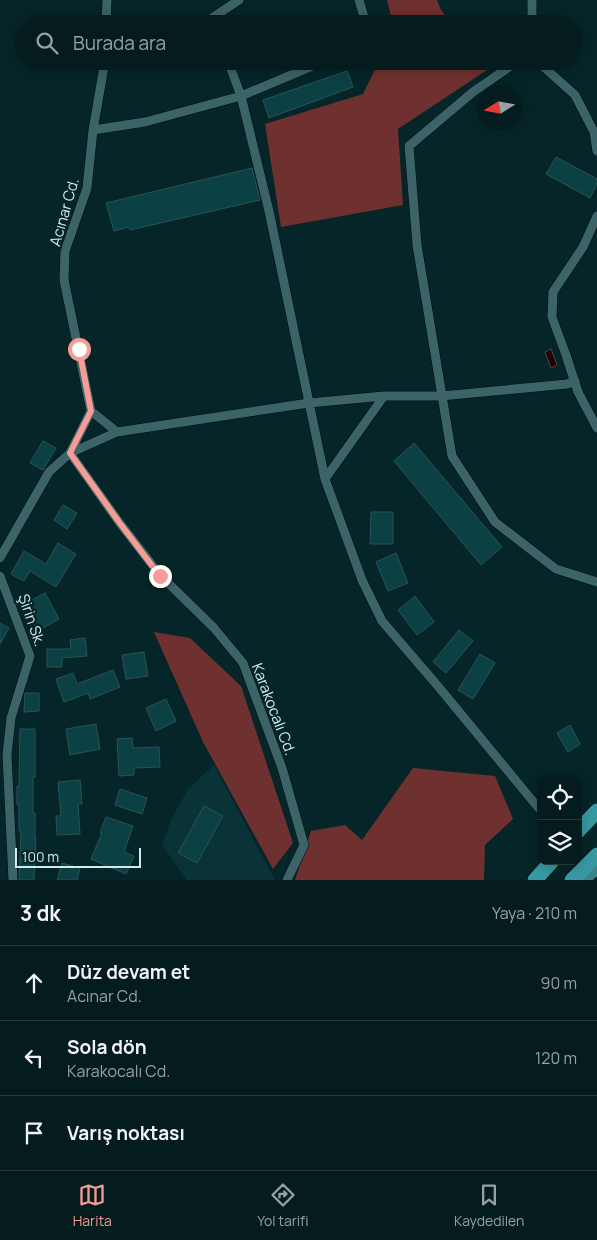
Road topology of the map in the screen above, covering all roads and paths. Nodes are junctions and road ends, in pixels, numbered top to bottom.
1 (107, 0) edge
2 (239, 0) edge
3 (359, 0) edge
4 (532, 0) edge
5 (106, 15) edge
6 (221, 15) edge
7 (363, 15) edge
8 (532, 15) edge
9 (104, 70) edge
10 (231, 70) edge
11 (303, 70) edge
12 (505, 70) edge
13 (547, 70) edge
14 (241, 96) junction
15 (93, 130) junction
16 (597, 151) edge
17 (597, 216) edge
18 (575, 381) junction
19 (384, 396) junction
20 (441, 396) junction
21 (308, 403) junction
22 (91, 411) junction
23 (597, 428) edge
24 (117, 432) junction
25 (70, 453) junction
26 (325, 479) junction
27 (0, 558) edge
28 (0, 576) edge
29 (597, 582) edge
30 (537, 806) edge
31 (597, 810) edge
32 (582, 827) edge
33 (597, 855) edge
34 (548, 865) edge
35 (597, 868) edge
36 (13, 880) edge
37 (287, 880) edge
38 (535, 880) edge
39 (572, 880) edge
40 (581, 880) edge

1 - 5 street
2 - 6 street
3 - 7 street
4 - 8 street
9 - 15 street, Acınar Cd.
10 - 14 street
11 - 14 street
12 - 20 street
13 - 16 street
14 - 15 street
14 - 21 street
15 - 22 street, Acınar Cd.
17 - 18 street
18 - 20 street
18 - 23 street
19 - 20 street
19 - 21 street
19 - 26 street
20 - 29 street
21 - 24 street
21 - 26 street
22 - 24 street
22 - 25 street
24 - 25 street
25 - 27 street
25 - 37 street, Karakocalı Cd.
26 - 30 street
28 - 36 street, Şirin Sk.
31 - 32 highway
33 - 39 highway
34 - 38 highway
35 - 40 main road

